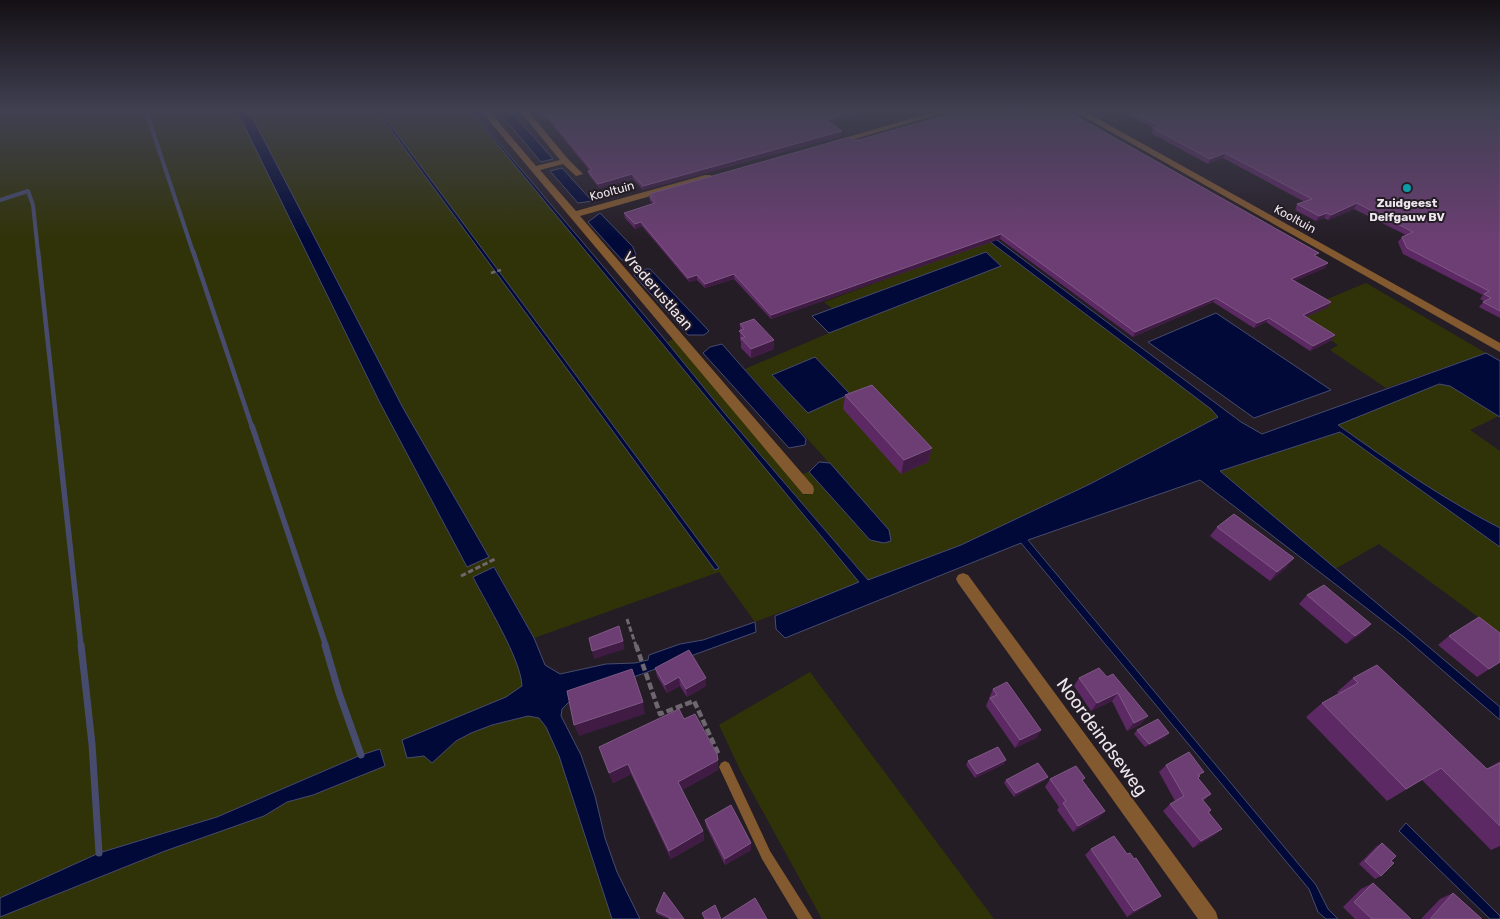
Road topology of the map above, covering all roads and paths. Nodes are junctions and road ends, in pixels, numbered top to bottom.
1 (521, 154) edge
2 (559, 154) edge
3 (1154, 154) edge
4 (565, 161) junction
5 (534, 169) junction
6 (579, 174) dead end
7 (716, 175) edge
8 (573, 214) junction
9 (501, 270) dead end
10 (491, 273) dead end
11 (1500, 348) edge
12 (808, 490) dead end
13 (495, 559) dead end
14 (461, 576) dead end
15 (963, 579) dead end
16 (627, 619) dead end
17 (725, 767) joint
18 (806, 919) edge
19 (1209, 919) edge

1 - 5 street, Vrederustlaan
2 - 4 street
3 - 11 street, Kooltuin
4 - 5 street
4 - 6 street
5 - 8 street, Vrederustlaan
7 - 8 street, Kooltuin
8 - 12 street, Vrederustlaan
9 - 10 path
13 - 14 path
15 - 19 street, Noordeindseweg
16 - 17 path
17 - 18 lane

